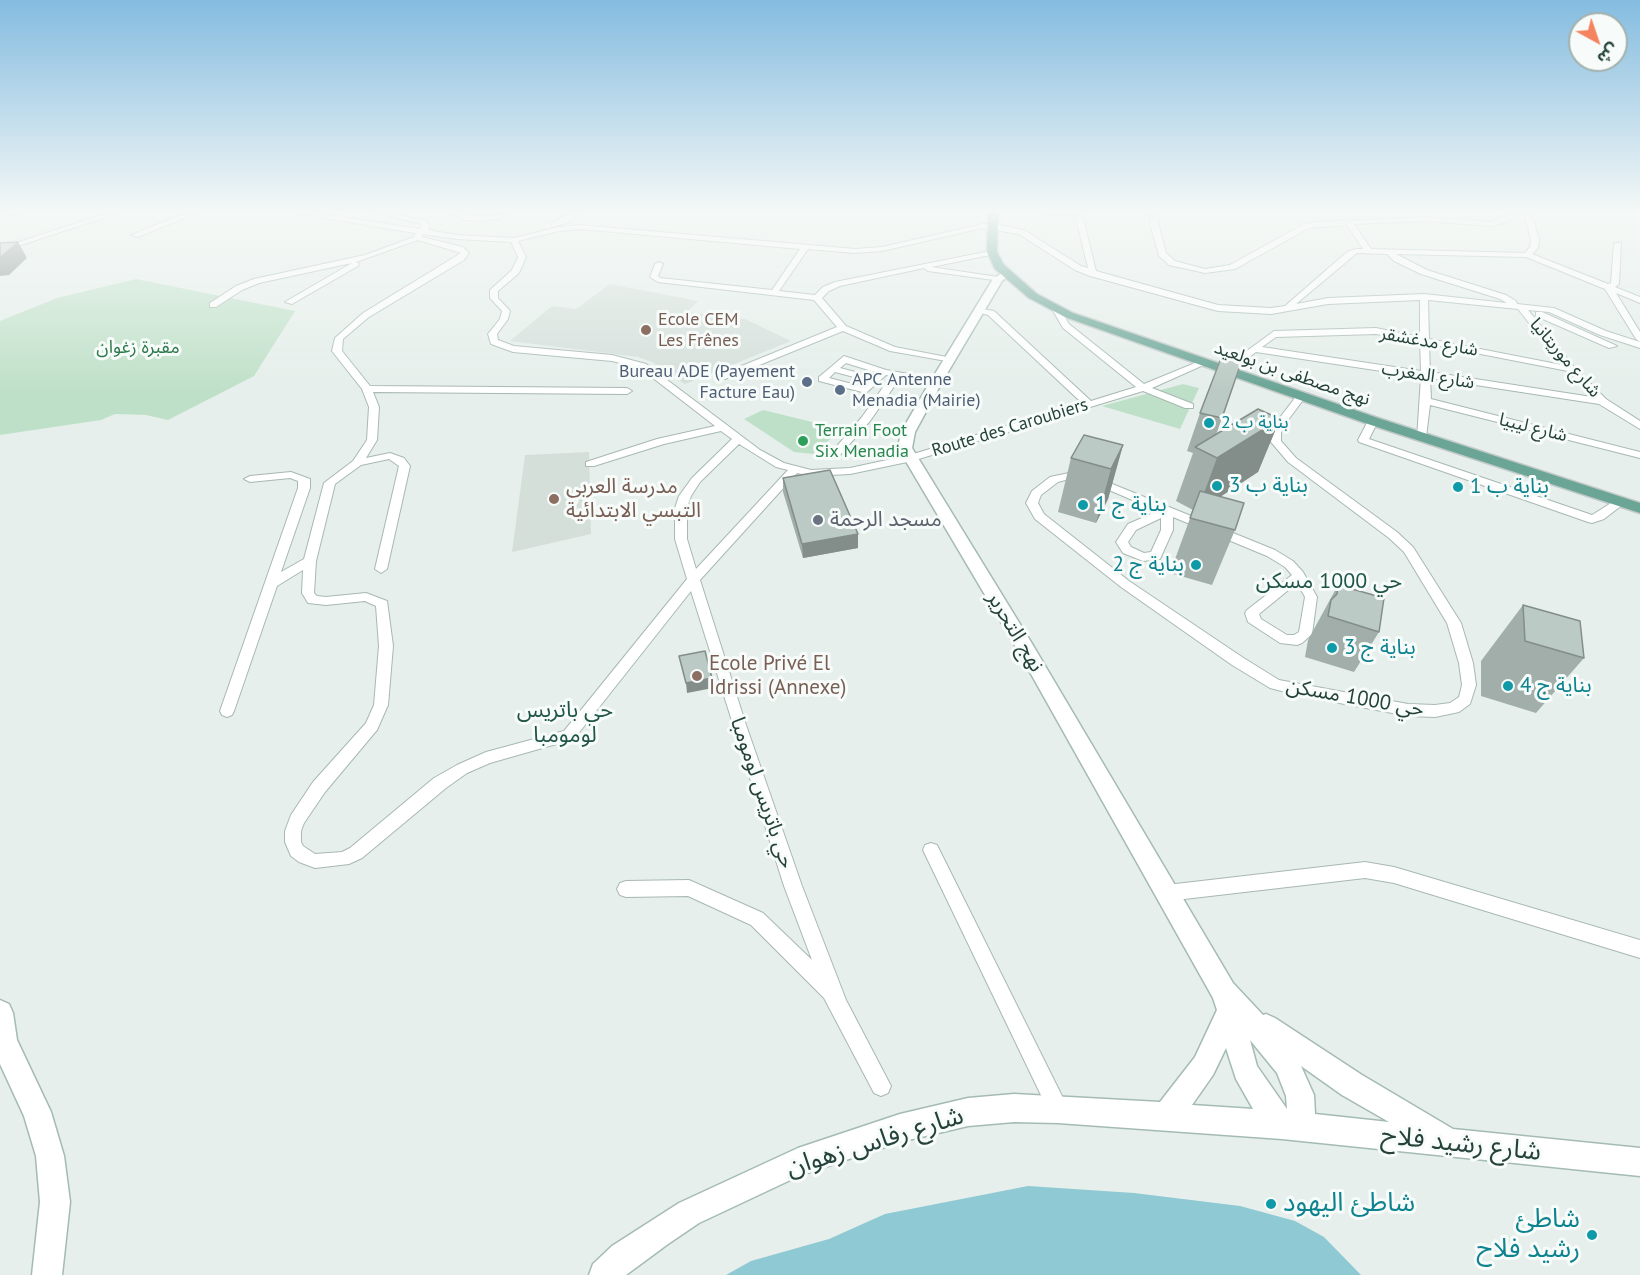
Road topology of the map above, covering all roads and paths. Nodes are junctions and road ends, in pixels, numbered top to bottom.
1 (299, 272) edge
2 (341, 272) edge
3 (437, 272) edge
4 (515, 272) edge
5 (656, 272) edge
6 (789, 272) edge
7 (898, 272) edge
8 (960, 272) edge
9 (999, 272) edge
10 (1087, 272) edge
11 (1329, 272) edge
12 (1423, 272) edge
13 (1569, 272) edge
14 (1616, 272) edge
15 (1093, 274) joint
16 (1001, 276) junction
17 (1608, 287) junction
18 (774, 293) junction
19 (1424, 297) junction
20 (817, 298) junction
21 (1640, 300) edge
22 (289, 302) dead end
23 (213, 305) dead end
24 (1289, 306) junction
25 (1521, 307) junction
26 (1056, 309) junction
27 (980, 310) junction
28 (843, 328) junction
29 (1423, 339) junction
30 (1640, 339) edge
31 (1640, 345) edge
32 (1254, 349) junction
33 (1640, 354) edge
34 (949, 360) junction
35 (1203, 363) junction
36 (833, 369) junction
37 (1570, 369) junction
38 (1228, 371) junction
39 (884, 372) junction
40 (897, 375) junction
41 (1425, 375) junction
42 (725, 376) dead end
43 (875, 380) junction
44 (936, 382) junction
45 (1143, 388) junction
46 (367, 389) junction
47 (627, 391) dead end
48 (1301, 396) junction
49 (1426, 401) junction
50 (1602, 401) junction
51 (1088, 404) junction
52 (1189, 406) dead end
53 (1373, 422) junction
54 (1640, 426) edge
55 (724, 427) junction
56 (1421, 437) junction
57 (738, 439) junction
58 (836, 453) dead end
59 (1640, 455) edge
60 (912, 458) junction
61 (357, 462) junction
62 (590, 464) dead end
63 (794, 470) junction
64 (250, 479) dead end
65 (1620, 502) junction
66 (1640, 508) edge
67 (310, 561) junction
68 (381, 569) dead end
69 (1299, 575) junction
70 (693, 580) junction
71 (272, 583) junction
72 (226, 711) dead end
73 (931, 850) dead end
74 (626, 889) dead end
75 (1167, 893) junction
76 (1640, 949) edge
77 (1230, 1003) junction
78 (838, 1004) junction
79 (0, 1013) edge
80 (881, 1086) dead end
81 (1058, 1109) junction
82 (1166, 1117) junction
83 (1292, 1126) junction
84 (1450, 1142) junction
85 (1640, 1162) edge
86 (47, 1275) edge
87 (604, 1275) edge

1 - 23 street
2 - 22 street
3 - 46 street
4 - 55 street, Route des Caroubiers
5 - 18 street
6 - 18 street
7 - 20 street
8 - 16 street
9 - 16 main road, نهج مصطفى بن بولعيد
10 - 15 street
11 - 24 street
12 - 25 street
13 - 17 street
14 - 17 street
15 - 24 street
16 - 26 main road, نهج مصطفى بن بولعيد
16 - 27 street, نهج التحرير
17 - 21 street
17 - 30 street
18 - 20 street
19 - 24 street
19 - 25 street
19 - 29 street
20 - 28 street
25 - 31 street
25 - 33 street
25 - 37 street, شارع موريتانيا
26 - 35 main road, نهج مصطفى بن بولعيد
26 - 45 street
27 - 34 street, نهج التحرير
27 - 51 street
28 - 34 street
28 - 42 street
29 - 32 street, شارع مدغشقر
29 - 37 street, شارع مدغشقر
29 - 41 street
32 - 38 street, شارع مدغشقر
32 - 41 street, شارع المغرب
34 - 44 street, نهج التحرير
35 - 38 main road, نهج مصطفى بن بولعيد
35 - 45 street, Route des Caroubiers
36 - 39 street
36 - 43 street
36 - 43 street
37 - 50 street, شارع موريتانيا
38 - 48 main road, نهج مصطفى بن بولعيد
39 - 40 street
39 - 43 street
40 - 44 street
40 - 58 street
41 - 49 street
41 - 50 street, شارع المغرب
44 - 60 street, نهج التحرير
45 - 51 street, Route des Caroubiers
45 - 52 street
46 - 47 street
46 - 61 street
48 - 53 main road, نهج مصطفى بن بولعيد
48 - 69 street, حي 1000 مسكن
49 - 56 street
49 - 59 street, شارع ليبيا
50 - 54 street, شارع موريتانيا
51 - 60 street, Route des Caroubiers
53 - 56 main road, نهج مصطفى بن بولعيد
53 - 65 street
55 - 57 street, Route des Caroubiers
55 - 62 street
56 - 65 main road, نهج مصطفى بن بولعيد
57 - 63 street, Route des Caroubiers
57 - 70 street, حي باتريس لومومبا
60 - 63 street, Route des Caroubiers
60 - 75 street, نهج التحرير
61 - 67 street
61 - 68 street
63 - 70 street
64 - 71 street
65 - 66 main road, نهج مصطفى بن بولعيد
67 - 70 street
67 - 71 street
69 - 69 street, حي 1000 مسكن
70 - 78 street, حي باتريس لومومبا
71 - 72 street
73 - 81 street
74 - 78 street, حي باتريس لومومبا
75 - 76 street
75 - 77 street, نهج التحرير
77 - 82 street
77 - 83 street, نهج التحرير
77 - 83 street, نهج التحرير
77 - 84 street
78 - 80 street, حي باتريس لومومبا
79 - 86 street
81 - 82 street, شارع رفاس زهوان
81 - 87 street, شارع رفاس زهوان
82 - 83 street, شارع رفاس زهوان
83 - 84 street, شارع رشيد فلاح
84 - 85 street, شارع رشيد فلاح

